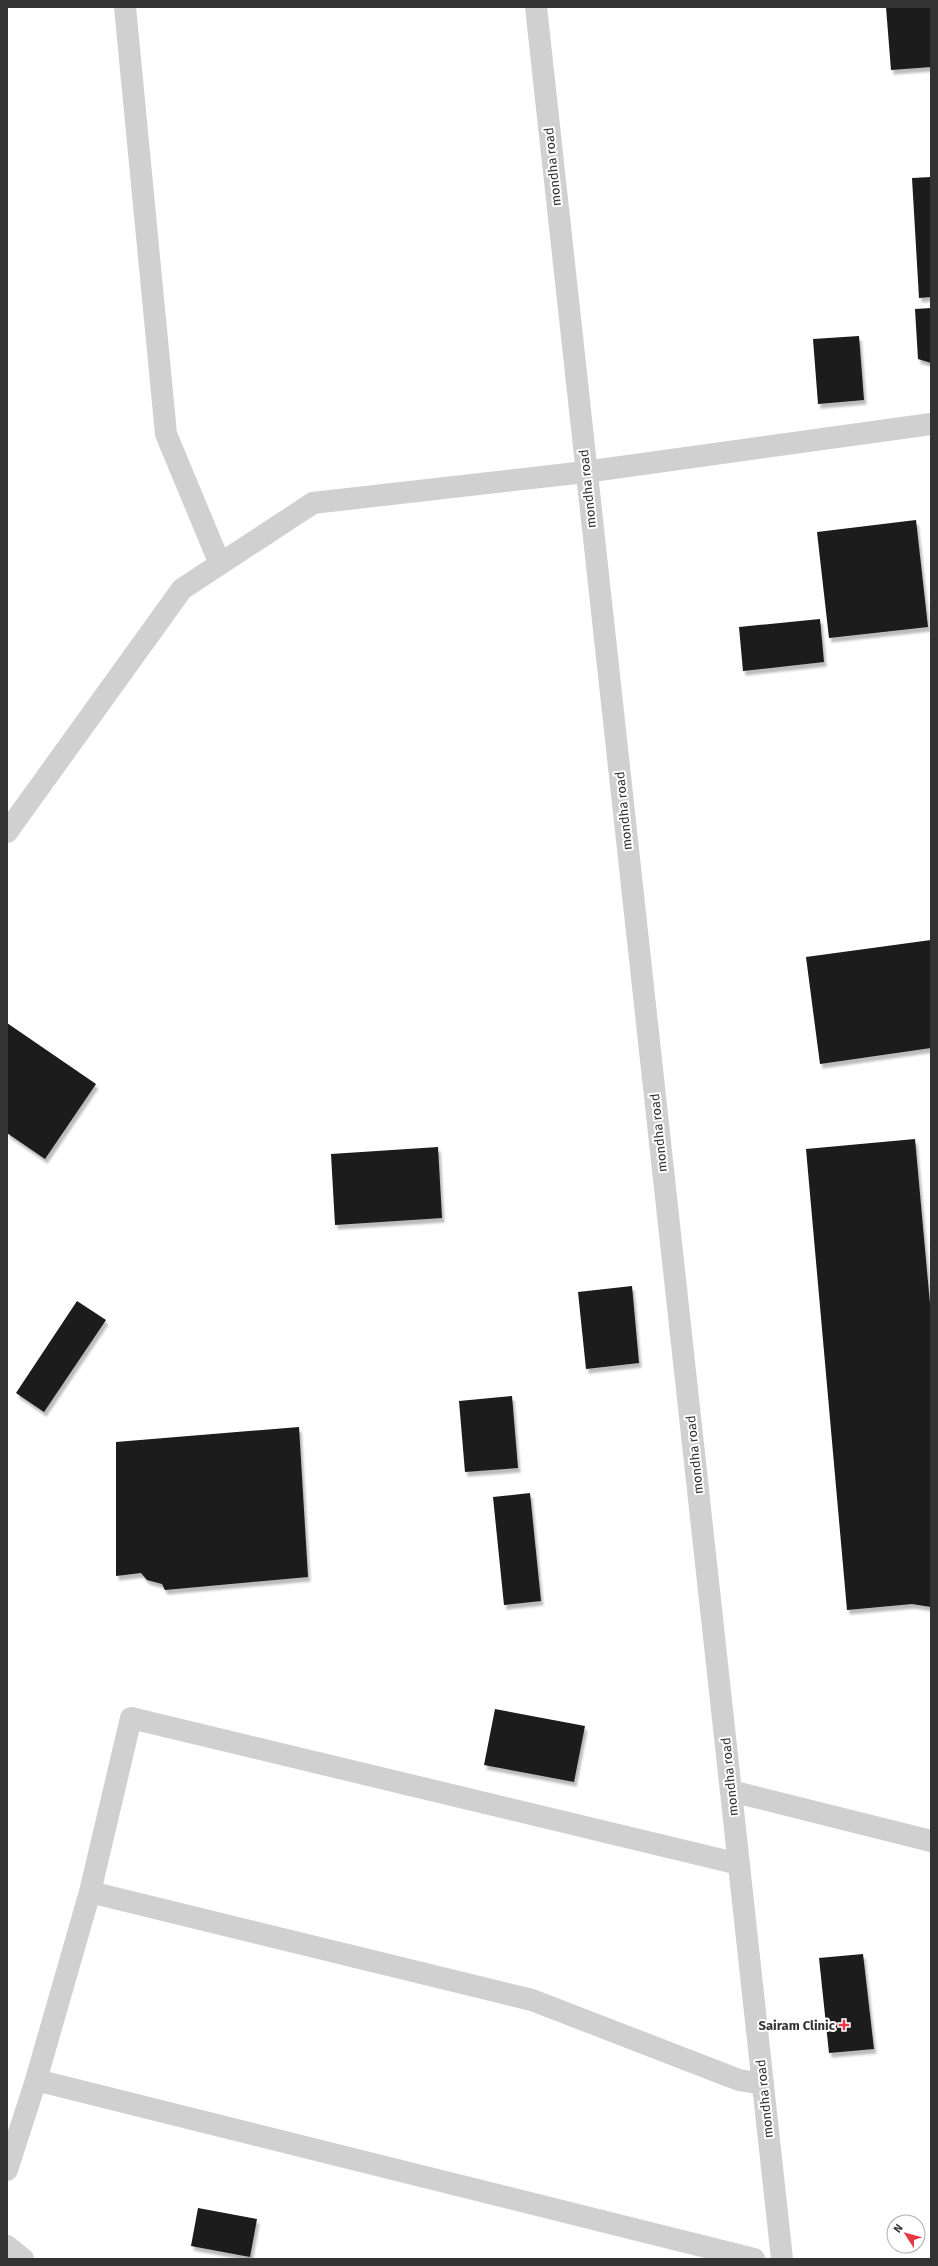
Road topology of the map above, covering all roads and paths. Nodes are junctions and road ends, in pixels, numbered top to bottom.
1 (125, 7) edge
2 (536, 7) edge
3 (931, 424) edge
4 (585, 472) junction
5 (220, 564) junction
6 (7, 832) edge
7 (731, 1791) junction
8 (931, 1841) edge
9 (739, 1864) junction
10 (90, 1892) junction
11 (36, 2080) junction
12 (763, 2084) junction
13 (7, 2170) edge
14 (7, 2246) edge
15 (23, 2259) edge
16 (754, 2259) edge
17 (782, 2259) edge

1 - 5 street
2 - 4 street, mondha road
3 - 4 street
4 - 5 street
4 - 7 street, mondha road
5 - 6 street
7 - 8 street
7 - 9 street, mondha road
9 - 10 street
9 - 12 street, mondha road
10 - 11 street
10 - 12 street
11 - 13 street
11 - 16 street
12 - 17 street, mondha road
14 - 15 street

